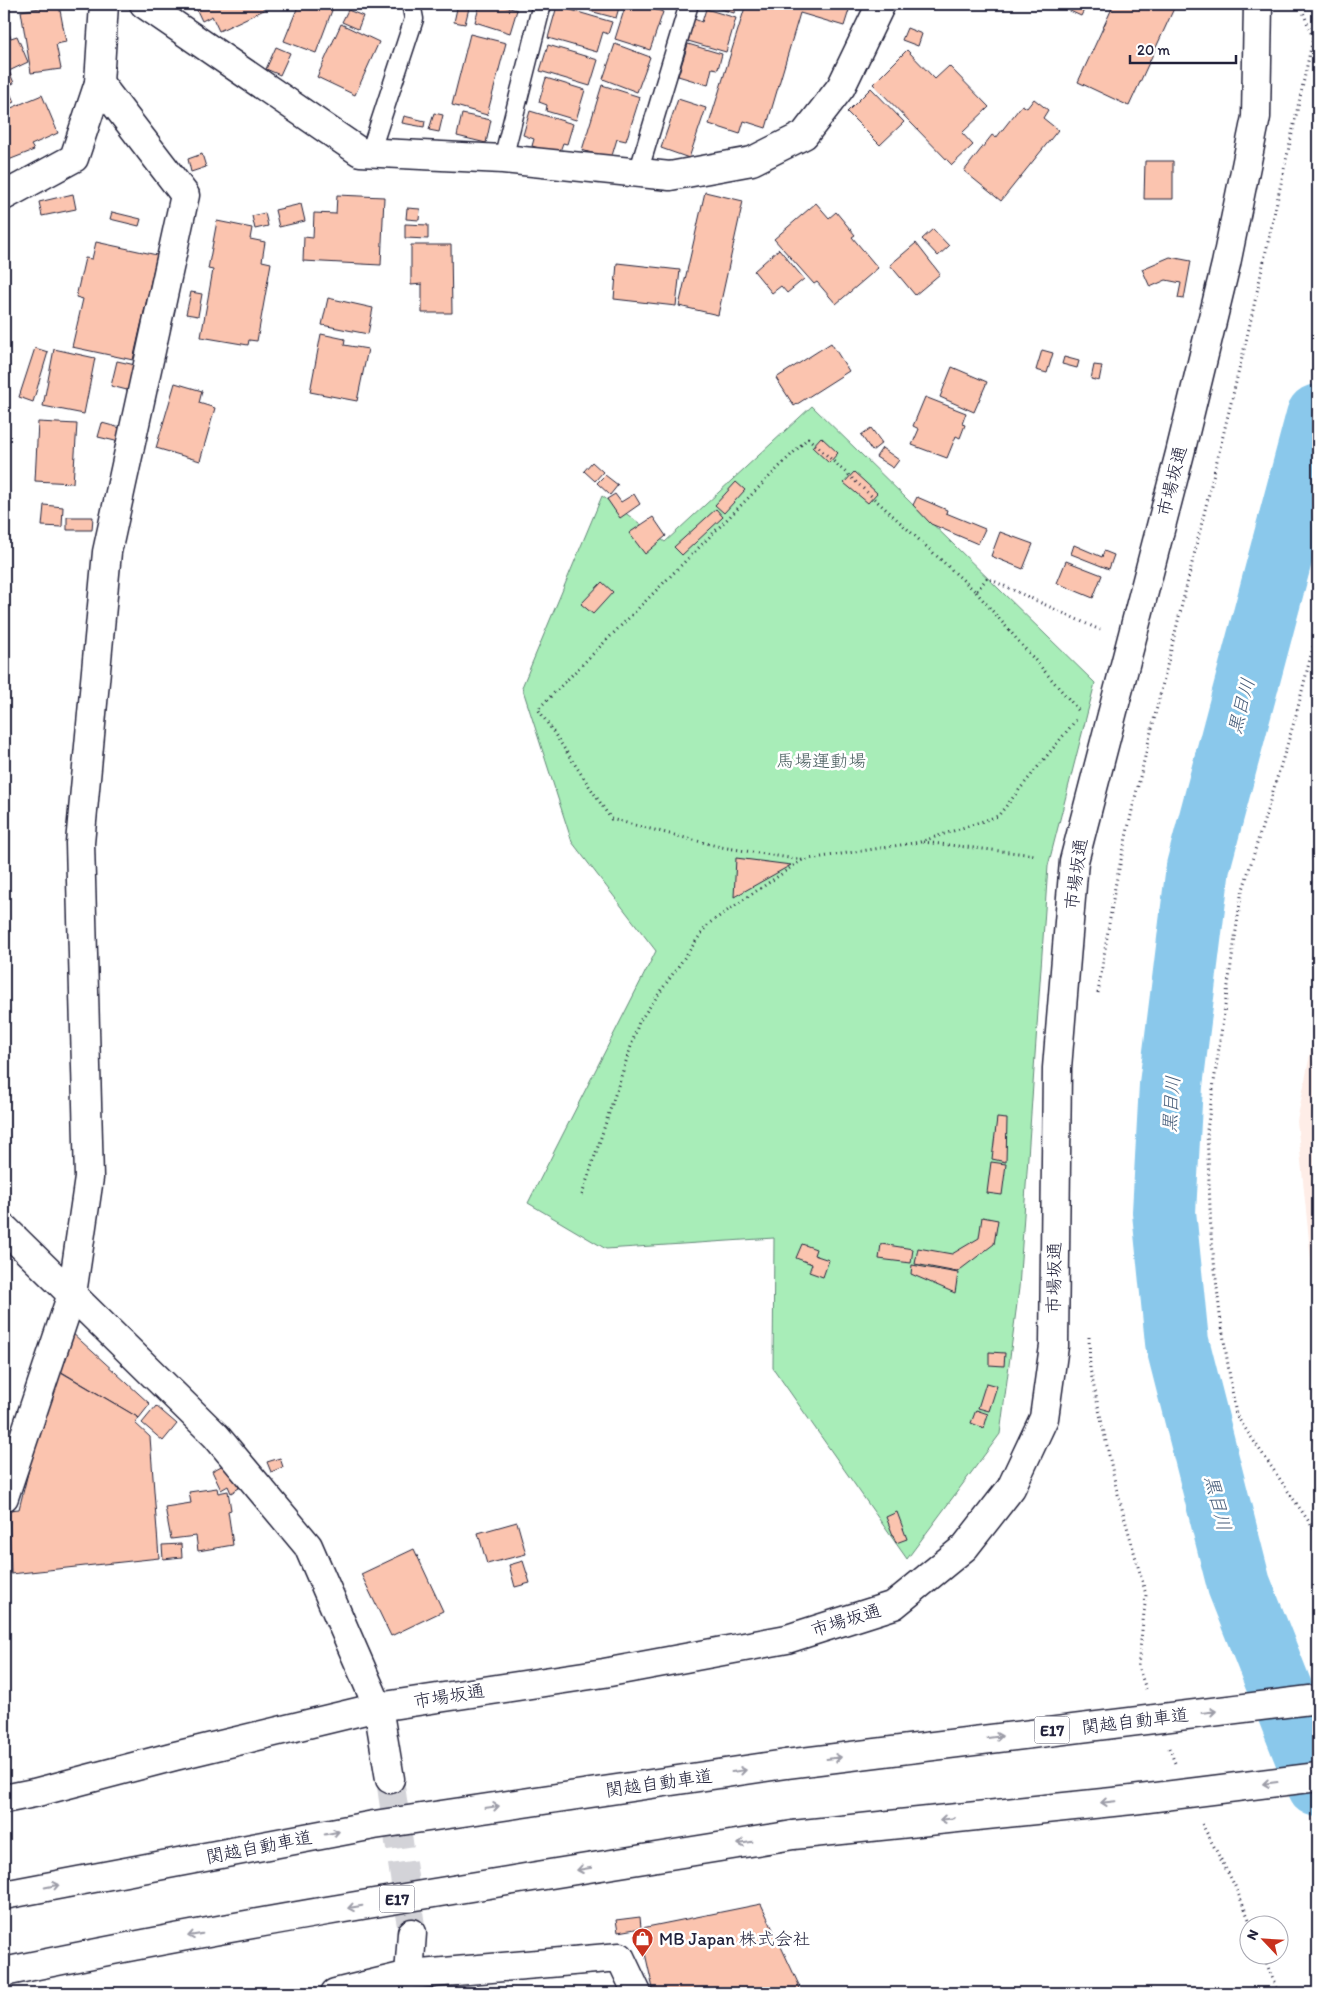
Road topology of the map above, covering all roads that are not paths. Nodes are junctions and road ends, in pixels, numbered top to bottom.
1 (104, 4) edge
2 (144, 4) edge
3 (411, 4) edge
4 (542, 4) edge
5 (689, 4) edge
6 (881, 4) edge
7 (1258, 4) edge
8 (99, 83) junction
9 (370, 153) junction
10 (503, 159) junction
11 (638, 173) junction
12 (4, 196) edge
13 (4, 1228) edge
14 (72, 1294) junction
15 (4, 1497) edge
16 (1318, 1698) edge
17 (378, 1707) junction
18 (1318, 1777) edge
19 (390, 1779) tunnel mouth
20 (4, 1799) edge
21 (4, 1895) edge
22 (412, 1933) tunnel mouth
23 (4, 1972) edge
24 (409, 1975) junction
25 (335, 1993) edge
26 (637, 1993) edge

1 - 8 main road
2 - 9 main road
3 - 9 lane
4 - 10 lane
5 - 11 lane
6 - 11 main road
7 - 17 main road, 市場坂通
8 - 12 main road
8 - 14 main road
9 - 10 main road
10 - 11 main road
13 - 14 main road
14 - 15 main road
14 - 17 main road
21 -> 16 main road, 関越自動車道 / E17, bridge
17 - 19 main road
17 - 20 main road, 市場坂通
18 -> 23 main road, E17, bridge
22 - 24 main road
24 - 25 main road
24 - 26 main road

